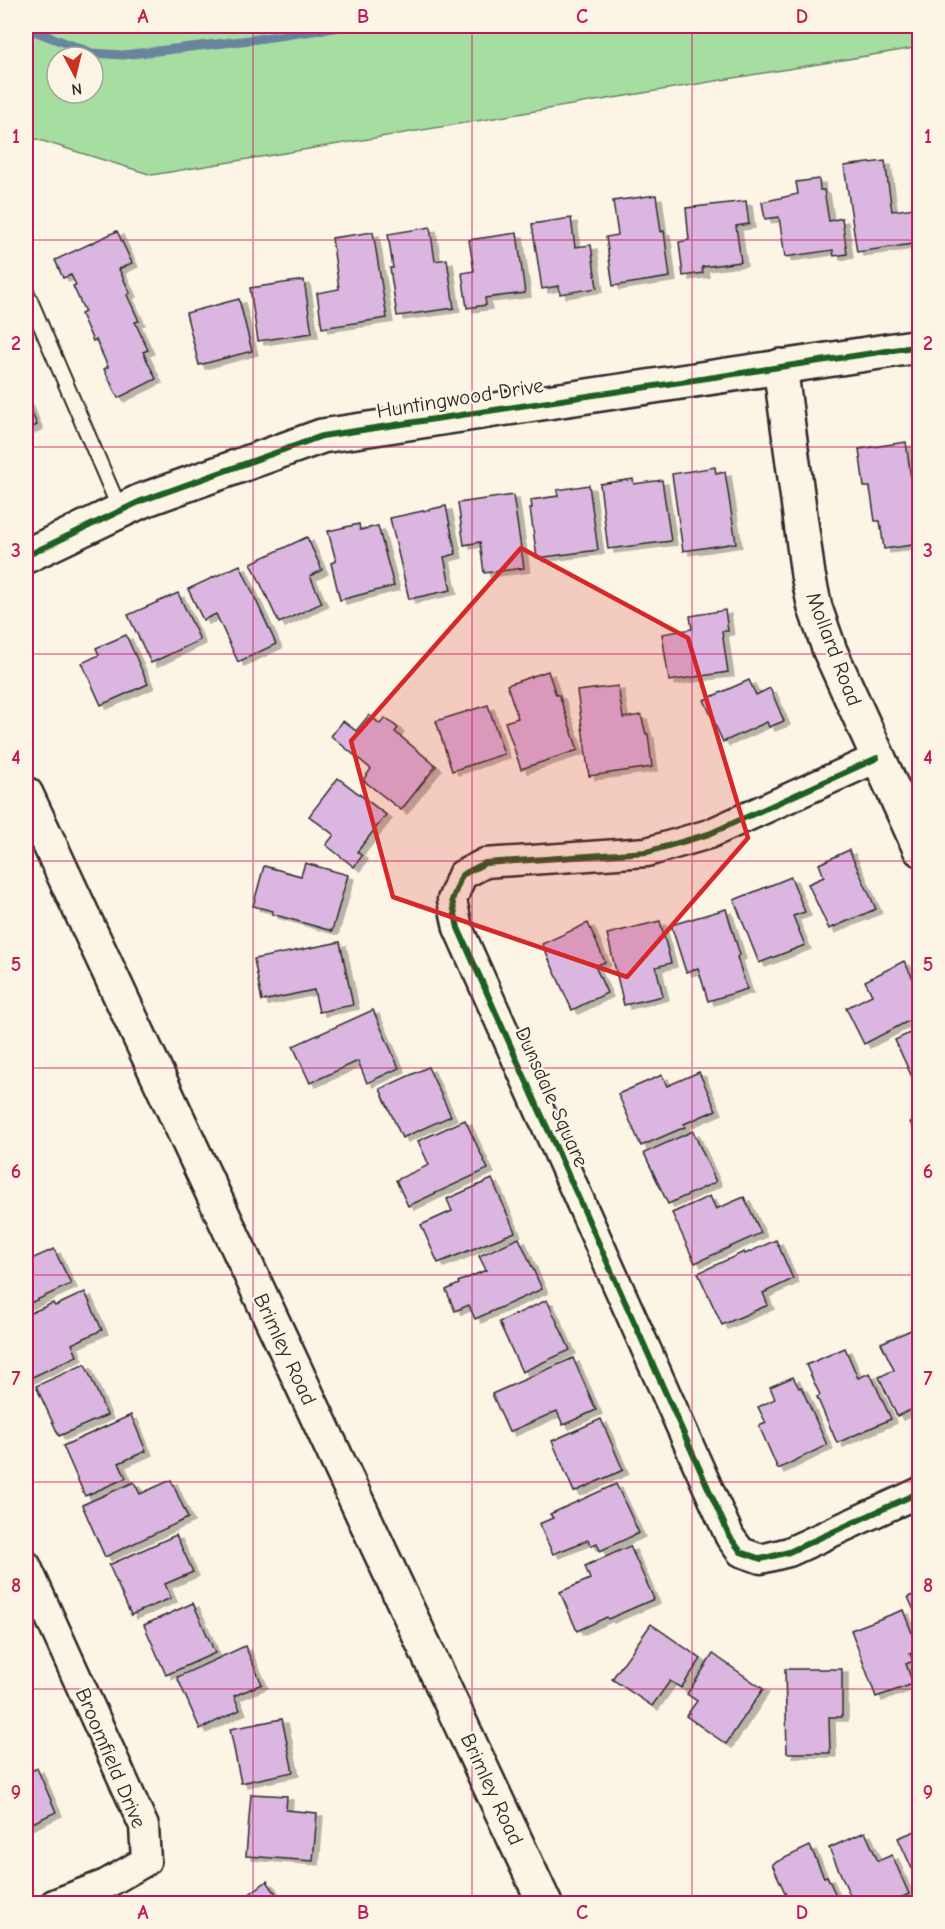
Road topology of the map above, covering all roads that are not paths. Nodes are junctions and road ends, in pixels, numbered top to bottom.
1 (26, 291) edge
2 (920, 346) edge
3 (780, 366) junction
4 (120, 510) junction
5 (26, 556) edge
6 (878, 758) junction
7 (26, 794) edge
8 (920, 849) edge
9 (920, 1492) edge
10 (26, 1565) edge
11 (54, 1904) edge
12 (545, 1904) edge

1 - 4 lane
2 - 3 street, Huntingwood Drive
3 - 4 street, Huntingwood Drive
3 - 6 street, Mollard Road
4 - 5 street, Huntingwood Drive
6 - 8 street, Mollard Road
6 - 9 street, Dunsdale Square
7 - 12 street, Brimley Road
10 - 11 street, Broomfield Drive

